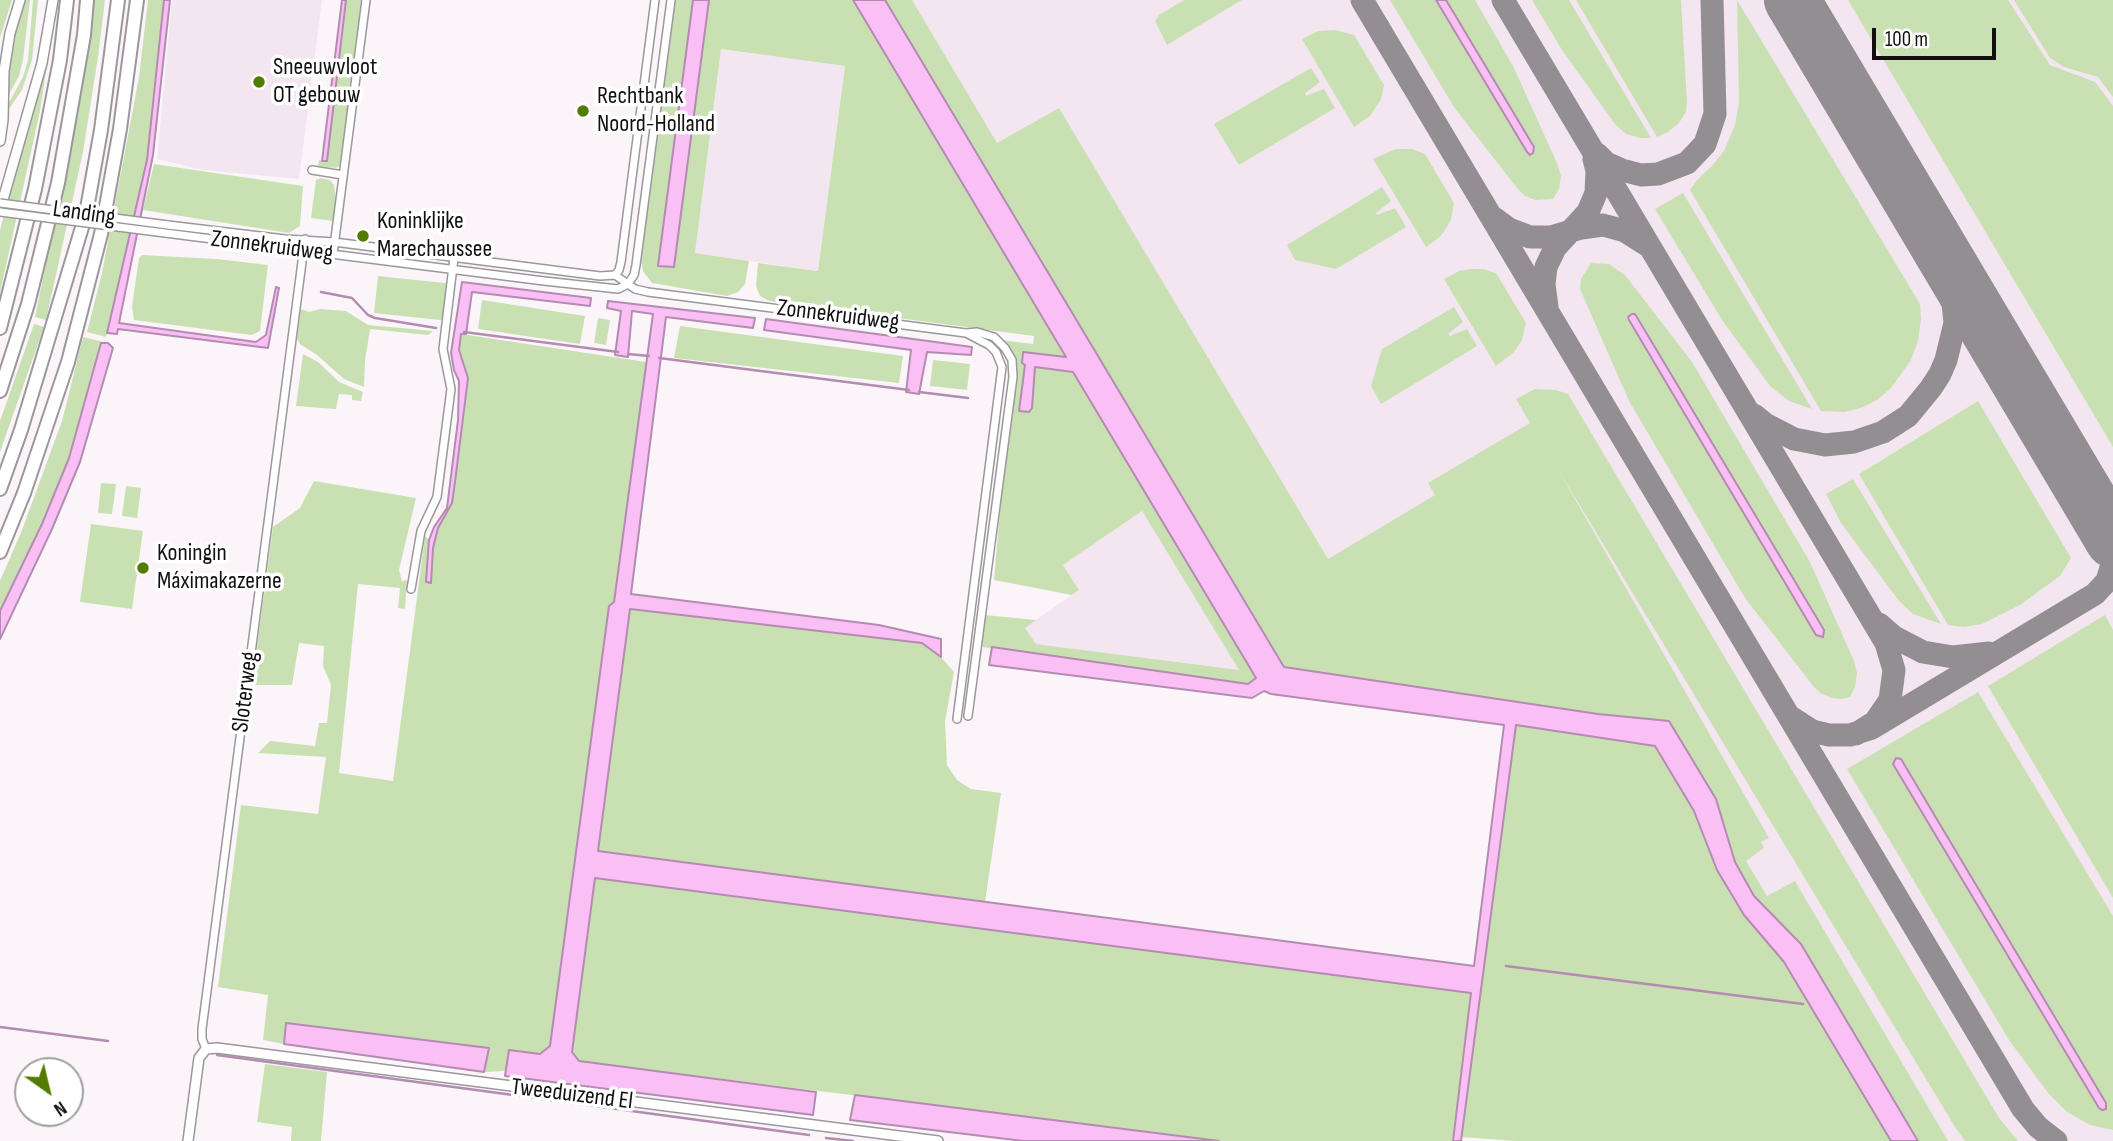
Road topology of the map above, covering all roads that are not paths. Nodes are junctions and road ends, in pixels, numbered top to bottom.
1 (20, 0) edge
2 (53, 0) edge
3 (67, 0) edge
4 (87, 0) edge
5 (118, 0) edge
6 (137, 0) edge
7 (366, 0) edge
8 (655, 0) edge
9 (670, 0) edge
10 (0, 141) edge
11 (312, 170) dead end
12 (343, 175) junction
13 (0, 203) edge
14 (0, 211) edge
15 (167, 229) junction
16 (305, 239) junction
17 (334, 242) junction
18 (303, 251) junction
19 (333, 254) junction
20 (454, 258) junction
21 (453, 270) junction
22 (615, 275) junction
23 (628, 284) junction
24 (0, 328) edge
25 (966, 333) junction
26 (0, 391) edge
27 (0, 489) edge
28 (0, 552) edge
29 (411, 589) dead end
30 (968, 716) dead end
31 (957, 719) dead end
32 (206, 1049) junction
33 (188, 1141) edge
34 (938, 1141) edge

1 - 10 street
2 - 14 street
3 - 24 highway
4 - 26 highway
5 - 27 highway
6 - 28 highway
7 - 12 street
8 - 22 street
9 - 23 street
11 - 12 street
12 - 17 street
13 - 15 street, Landing, bridge
14 - 15 street, Landing, bridge
15 - 16 street, Zonnekruidweg
15 - 18 street, Zonnekruidweg
16 - 17 street, Zonnekruidweg
16 - 18 street, Sloterweg
17 - 19 street
17 - 20 street, Zonnekruidweg
18 - 19 street, Zonnekruidweg
18 - 32 street, Sloterweg
19 - 21 street, Zonnekruidweg
20 - 21 street
20 - 22 street, Zonnekruidweg
21 - 23 street, Zonnekruidweg
21 - 29 street
22 - 23 street, Zonnekruidweg
23 - 25 street, Zonnekruidweg
25 - 30 street, Zonnekruidweg
25 - 31 street
32 - 33 street, Sloterweg
32 - 34 street, Tweeduizend El

